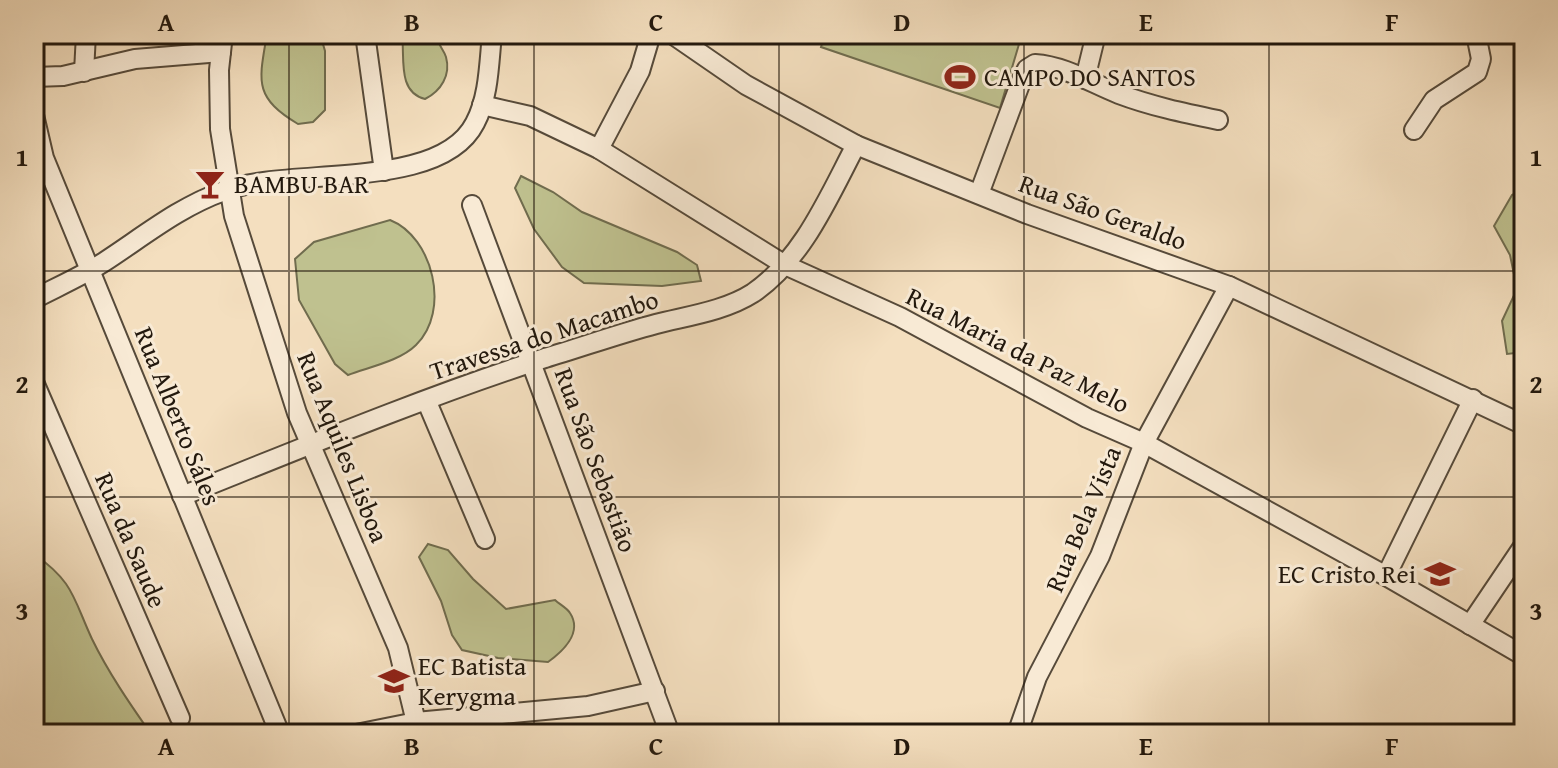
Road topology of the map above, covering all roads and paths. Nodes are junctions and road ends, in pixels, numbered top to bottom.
1 (86, 34) edge
2 (365, 34) edge
3 (492, 34) edge
4 (651, 34) edge
5 (672, 34) edge
6 (1096, 34) edge
7 (1476, 34) edge
8 (222, 43) edge
9 (84, 72) junction
10 (34, 77) edge
11 (1085, 79) junction
12 (482, 105) junction
13 (34, 115) edge
14 (1218, 120) dead end
15 (1414, 130) dead end
16 (856, 145) junction
17 (599, 149) junction
18 (384, 171) junction
19 (228, 189) junction
20 (979, 194) junction
21 (472, 205) dead end
22 (785, 265) junction
23 (91, 270) junction
24 (64, 283) junction
25 (1229, 286) junction
26 (34, 291) edge
27 (34, 299) edge
28 (532, 363) junction
29 (34, 382) edge
30 (1473, 399) junction
31 (427, 402) junction
32 (1524, 425) edge
33 (1144, 443) junction
34 (310, 445) junction
35 (182, 496) junction
36 (485, 539) dead end
37 (1524, 545) edge
38 (1386, 576) junction
39 (1470, 625) junction
40 (1524, 656) edge
41 (655, 691) junction
42 (180, 718) dead end
43 (416, 722) junction
44 (280, 734) edge
45 (356, 734) edge
46 (670, 734) edge
47 (1017, 734) edge

1 - 9 street
2 - 18 street
3 - 12 street
4 - 17 street
5 - 16 street, Rua São Geraldo
6 - 11 street
7 - 15 street
8 - 9 street
8 - 19 street, Rua Aquiles Lisboa
9 - 10 street
11 - 14 street
11 - 20 street
12 - 17 street, Rua Maria da Paz Melo
12 - 18 street
13 - 23 street, Rua Alberto Sáles
16 - 20 street, Rua São Geraldo
16 - 22 street, Travessa do Macambo
17 - 22 street, Rua Maria da Paz Melo
18 - 19 street
19 - 23 street
19 - 34 street, Rua Aquiles Lisboa
20 - 25 street, Rua São Geraldo
21 - 28 street, Rua São Sebastião
22 - 28 street, Travessa do Macambo
22 - 33 street, Rua Maria da Paz Melo
23 - 24 street
23 - 35 street, Rua Alberto Sáles
24 - 26 street
24 - 27 street
25 - 30 street, Rua São Geraldo
25 - 33 street, Rua Bela Vista
28 - 31 street, Travessa do Macambo
28 - 41 street, Rua São Sebastião
29 - 42 street, Rua da Saude
30 - 32 street, Rua São Geraldo
30 - 38 street
31 - 34 street, Travessa do Macambo
31 - 36 street
33 - 38 street, Rua Maria da Paz Melo
33 - 47 street, Rua Bela Vista
34 - 35 street, Travessa do Macambo
34 - 43 street, Rua Aquiles Lisboa
35 - 44 street, Rua Alberto Sáles
37 - 39 street
38 - 39 street, Rua Maria da Paz Melo
39 - 40 street, Rua Maria da Paz Melo
41 - 43 street
41 - 46 street, Rua São Sebastião
43 - 45 street

